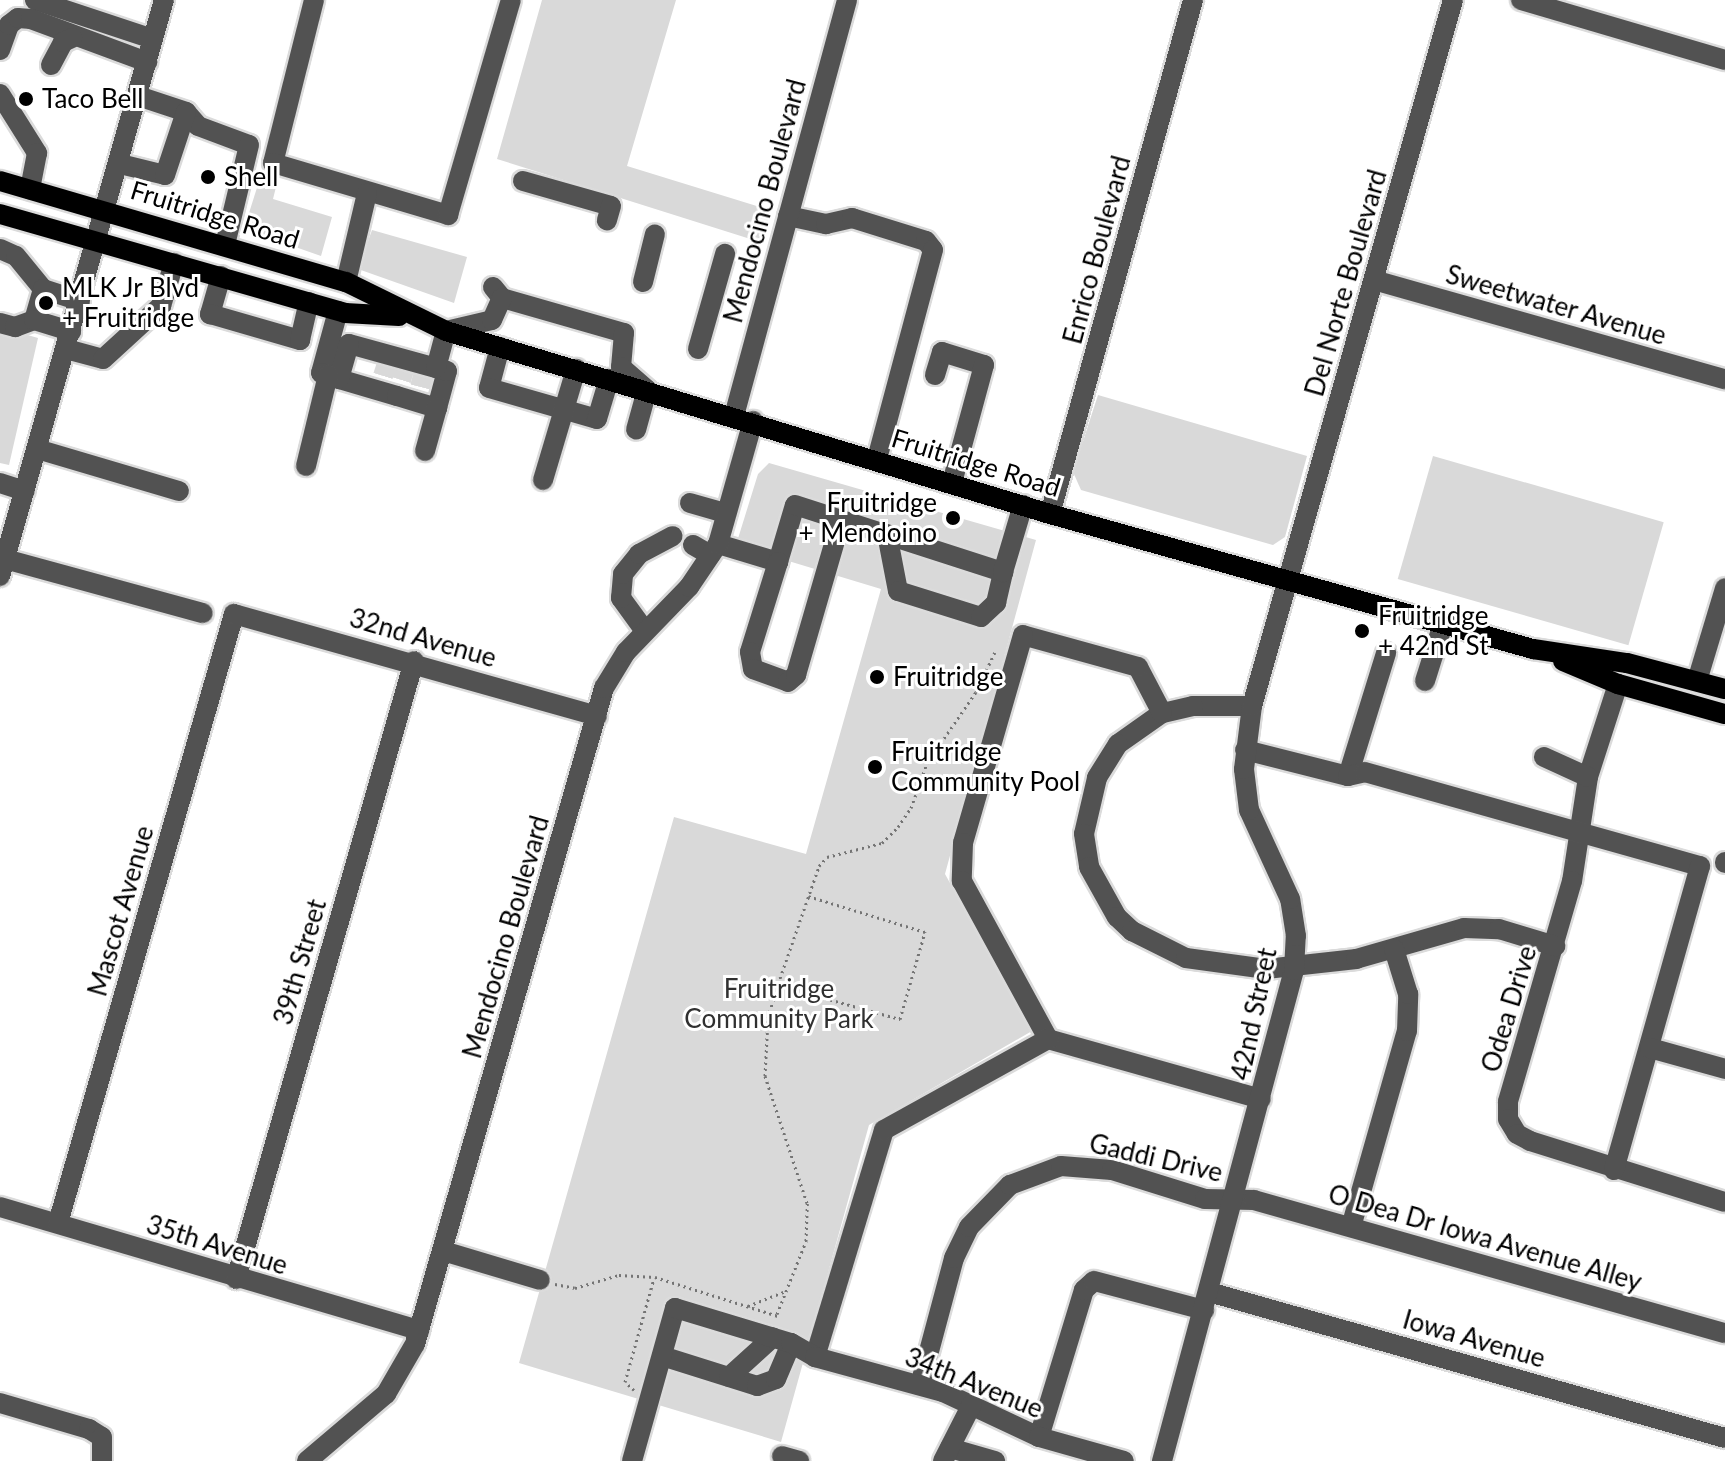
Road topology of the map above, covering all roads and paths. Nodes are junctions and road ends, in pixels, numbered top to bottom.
1 (35, 0) edge
2 (164, 0) edge
3 (314, 0) edge
4 (511, 0) edge
5 (847, 0) edge
6 (1193, 0) edge
7 (1453, 0) edge
8 (1521, 0) edge
9 (72, 38) junction
10 (153, 39) junction
11 (0, 50) edge
12 (1725, 60) edge
13 (147, 62) junction
14 (51, 65) dead end
15 (0, 94) edge
16 (138, 96) junction
17 (186, 112) junction
18 (120, 164) junction
19 (0, 181) edge
20 (523, 181) dead end
21 (30, 189) junction
22 (367, 193) junction
23 (108, 210) junction
24 (0, 214) edge
25 (788, 216) junction
26 (607, 220) dead end
27 (655, 234) dead end
28 (97, 242) junction
29 (225, 245) junction
30 (0, 249) edge
31 (725, 254) dead end
32 (174, 263) junction
33 (221, 276) junction
34 (1374, 280) junction
35 (346, 282) junction
36 (643, 282) dead end
37 (43, 289) junction
38 (80, 301) junction
39 (309, 302) junction
40 (338, 311) junction
41 (407, 316) junction
42 (34, 320) junction
43 (0, 323) edge
44 (446, 331) junction
45 (69, 340) junction
46 (500, 347) junction
47 (698, 349) dead end
48 (576, 369) junction
49 (935, 375) dead end
50 (334, 377) junction
51 (408, 378) junction
52 (609, 379) junction
53 (1725, 379) edge
54 (647, 390) junction
55 (563, 409) junction
56 (744, 419) junction
57 (636, 430) dead end
58 (37, 449) junction
59 (425, 451) dead end
60 (877, 459) junction
61 (306, 466) dead end
62 (543, 480) dead end
63 (0, 483) edge
64 (952, 483) junction
65 (25, 491) junction
66 (179, 491) dead end
67 (690, 503) dead end
68 (1023, 505) junction
69 (725, 513) junction
70 (1050, 514) junction
71 (841, 520) junction
72 (887, 534) junction
73 (673, 536) dead end
74 (707, 548) junction
75 (778, 562) junction
76 (3, 568) edge
77 (1003, 572) junction
78 (1289, 580) junction
79 (1725, 588) edge
80 (203, 613) dead end
81 (234, 614) joint
82 (1443, 624) junction
83 (645, 631) junction
84 (1533, 649) junction
85 (995, 652) dead end
86 (1386, 653) dead end
87 (414, 661) junction
88 (1425, 681) dead end
89 (1697, 681) junction
90 (1618, 684) junction
91 (1725, 689) edge
92 (1252, 706) junction
93 (1162, 713) junction
94 (1725, 714) edge
95 (597, 716) junction
96 (1245, 750) junction
97 (1544, 757) dead end
98 (1348, 776) junction
99 (1588, 777) junction
100 (1581, 831) junction
101 (808, 896) junction
102 (1555, 946) junction
103 (1394, 949) junction
104 (1294, 970) junction
105 (778, 984) junction
106 (1048, 1039) junction
107 (1650, 1048) junction
108 (1725, 1069) edge
109 (1261, 1099) junction
110 (1614, 1170) junction
111 (1230, 1202) junction
112 (1725, 1202) edge
113 (0, 1207) edge
114 (58, 1223) junction
115 (1351, 1227) junction
116 (443, 1251) junction
117 (655, 1277) dead end
118 (236, 1279) junction
119 (540, 1280) dead end
120 (786, 1291) junction
121 (1206, 1301) junction
122 (748, 1306) dead end
123 (777, 1314) dead end
124 (419, 1330) junction
125 (1725, 1333) edge
126 (796, 1347) junction
127 (662, 1356) junction
128 (729, 1377) junction
129 (920, 1385) junction
130 (0, 1403) edge
131 (649, 1403) junction
132 (972, 1404) junction
133 (1039, 1437) junction
134 (1725, 1438) edge
135 (946, 1454) edge
136 (102, 1461) edge
137 (307, 1461) edge
138 (632, 1461) edge
139 (995, 1461) edge
140 (1124, 1461) edge
141 (1162, 1461) edge

1 - 10 street
2 - 10 street
3 - 22 street
4 - 22 street
5 - 25 street, Mendocino Boulevard
6 - 70 street, Enrico Boulevard
7 - 34 street, Del Norte Boulevard
8 - 12 street
9 - 11 street
9 - 13 street
9 - 14 street
10 - 13 street
13 - 16 street
15 - 21 street
16 - 17 street
16 - 18 street
17 - 18 street
17 - 29 street
18 - 23 street
19 - 21 main road, Fruitridge Road
20 - 26 street
21 - 23 main road, Fruitridge Road
22 - 35 street
23 - 28 street
23 - 29 main road, Fruitridge Road
24 - 28 main road, Fruitridge Road
25 - 56 street, Mendocino Boulevard
25 - 60 street
27 - 36 street
28 - 32 main road, Fruitridge Road
28 - 38 street
29 - 35 main road, Fruitridge Road
30 - 37 street
31 - 47 street
32 - 33 main road, Fruitridge Road
32 - 45 street
33 - 39 main road, Fruitridge Road
33 - 39 street
34 - 53 street, Sweetwater Avenue
34 - 78 street, Del Norte Boulevard
35 - 41 main road, Fruitridge Road
37 - 38 street
37 - 42 street
38 - 45 street
39 - 40 main road, Fruitridge Road
40 - 41 main road, Fruitridge Road
40 - 50 street
41 - 44 main road, Fruitridge Road
42 - 43 street
42 - 45 street
44 - 46 main road, Fruitridge Road
44 - 51 street
44 - 54 street
45 - 58 street
46 - 48 main road, Fruitridge Road
46 - 55 street
48 - 52 main road, Fruitridge Road
48 - 55 street
49 - 64 street
50 - 51 street
50 - 51 street
50 - 61 street
51 - 59 street
52 - 54 main road, Fruitridge Road
52 - 55 street
54 - 56 main road, Fruitridge Road
54 - 57 street
55 - 62 street
56 - 60 main road, Fruitridge Road
56 - 69 street, Mendocino Boulevard
58 - 65 street
58 - 66 street
60 - 64 main road, Fruitridge Road
63 - 65 street
64 - 68 main road, Fruitridge Road
65 - 76 street
67 - 69 street
68 - 70 main road, Fruitridge Road
68 - 77 street
69 - 74 street, Mendocino Boulevard
70 - 78 main road, Fruitridge Road
71 - 72 street
71 - 75 street
71 - 75 street
72 - 77 street
72 - 77 street
73 - 83 street
74 - 75 street
74 - 83 street, Mendocino Boulevard
76 - 80 street
78 - 82 main road, Fruitridge Road
78 - 92 street, 42nd Street
79 - 89 street
81 - 87 street, 32nd Avenue
81 - 114 street, Mascot Avenue
82 - 84 main road, Fruitridge Road
82 - 88 street
83 - 95 street, Mendocino Boulevard
84 - 89 main road, Fruitridge Road
84 - 90 main road, Fruitridge Road
85 - 101 path
86 - 98 street
87 - 95 street, 32nd Avenue
87 - 118 street, 39th Street
89 - 91 main road, Fruitridge Road
90 - 94 main road, Fruitridge Road
90 - 99 street, Odea Drive
92 - 93 street
92 - 96 street, 42nd Street
93 - 104 street
93 - 106 street
95 - 116 street, Mendocino Boulevard
96 - 98 street
96 - 104 street, 42nd Street
97 - 99 street
98 - 100 street
99 - 100 street, Odea Drive
100 - 102 street, Odea Drive
100 - 107 street
101 - 105 path
101 - 105 path
102 - 103 street
102 - 110 street, Odea Drive
103 - 104 street
103 - 115 street
104 - 109 street, 42nd Street
105 - 120 path
106 - 109 street
106 - 126 street
107 - 108 street
107 - 110 street
109 - 111 street, 42nd Street
110 - 112 street, Odea Drive
111 - 115 street, O Dea Dr Iowa Avenue Alley
111 - 121 street, 42nd Street
111 - 129 street, Gaddi Drive
113 - 114 street, 35th Avenue
114 - 118 street, 35th Avenue
115 - 125 street, O Dea Dr Iowa Avenue Alley
116 - 119 street
116 - 124 street, Mendocino Boulevard
117 - 131 path
118 - 124 street, 35th Avenue
120 - 122 path
120 - 123 path
121 - 133 street, Iowa Avenue
121 - 134 street, Iowa Avenue
121 - 141 street, 42nd Street
124 - 137 street, Mendocino Boulevard
126 - 127 street, 34th Avenue
126 - 128 street
126 - 128 street
126 - 129 street, 34th Avenue
127 - 128 street
127 - 131 street
129 - 132 street, 34th Avenue
130 - 136 street
131 - 138 street
132 - 133 street, 34th Avenue
132 - 135 street
133 - 140 street, 34th Avenue
135 - 139 street

